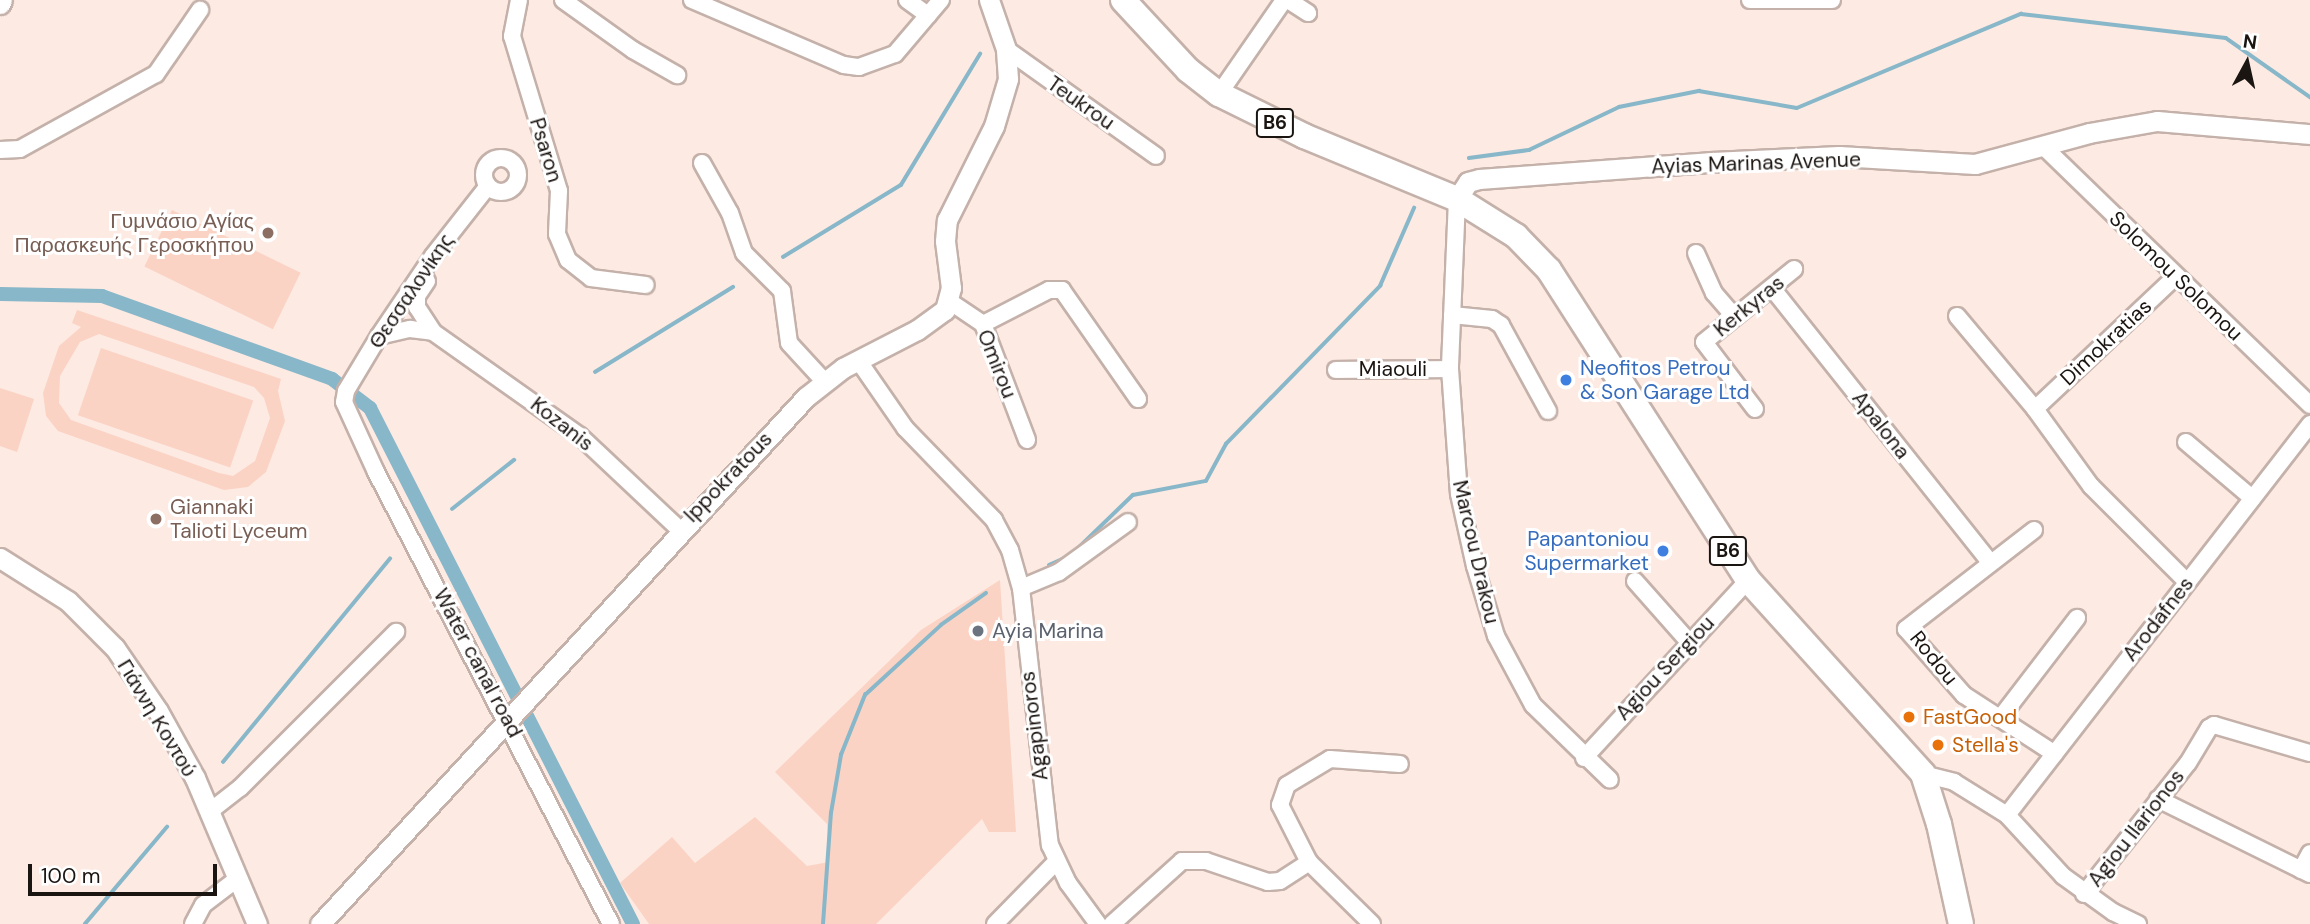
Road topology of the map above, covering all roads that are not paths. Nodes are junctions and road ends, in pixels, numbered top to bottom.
1 (519, 0) edge
2 (692, 0) edge
3 (907, 0) edge
4 (941, 0) edge
5 (989, 0) edge
6 (1123, 0) edge
7 (1286, 0) edge
8 (1750, 0) edge
9 (1832, 0) edge
10 (574, 2) edge
11 (200, 10) dead end
12 (1308, 13) dead end
13 (928, 15) junction
14 (1006, 50) junction
15 (677, 75) dead end
16 (1219, 94) junction
17 (2310, 134) edge
18 (2043, 146) junction
19 (0, 150) edge
20 (1156, 156) dead end
21 (702, 163) dead end
22 (1457, 199) junction
23 (1696, 253) dead end
24 (1794, 269) dead end
25 (2176, 276) junction
26 (646, 285) dead end
27 (1772, 288) junction
28 (416, 296) joint
29 (949, 301) junction
30 (1452, 315) junction
31 (1734, 316) junction
32 (1957, 316) dead end
33 (983, 324) junction
34 (433, 332) junction
35 (379, 336) junction
36 (858, 360) junction
37 (1450, 369) junction
38 (1336, 370) dead end
39 (824, 382) junction
40 (1138, 399) dead end
41 (344, 400) joint
42 (2310, 405) edge
43 (2035, 408) junction
44 (1755, 410) dead end
45 (1548, 411) dead end
46 (2310, 424) edge
47 (1027, 440) dead end
48 (2186, 442) dead end
49 (2252, 498) junction
50 (1128, 522) dead end
51 (679, 529) junction
52 (2034, 530) dead end
53 (0, 558) edge
54 (1990, 562) junction
55 (1635, 580) dead end
56 (1748, 580) junction
57 (2187, 582) junction
58 (1021, 588) junction
59 (2077, 618) dead end
60 (396, 632) dead end
61 (1688, 641) junction
62 (511, 716) junction
63 (2001, 718) junction
64 (2310, 753) edge
65 (2055, 754) junction
66 (1584, 758) junction
67 (1400, 764) dead end
68 (1923, 774) junction
69 (1610, 780) dead end
70 (2158, 799) junction
71 (209, 812) junction
72 (2007, 815) junction
73 (2310, 853) edge
74 (1056, 862) junction
75 (1309, 862) junction
76 (2305, 872) edge
77 (237, 879) junction
78 (2084, 894) junction
79 (193, 924) edge
80 (257, 924) edge
81 (320, 924) edge
82 (611, 924) edge
83 (995, 924) edge
84 (1098, 924) edge
85 (1112, 924) edge
86 (1372, 924) edge
87 (1961, 924) edge
88 (2137, 924) edge

1 - 26 street, Psaron
2 - 13 street
3 - 13 street
4 - 13 street
5 - 14 street
6 - 16 main road, B6
7 - 12 street
7 - 16 street
8 - 9 street
10 - 15 street
11 - 19 street
14 - 20 street, Teukrou
14 - 29 street
16 - 22 main road, B6
17 - 18 street, Ayias Marinas Avenue
18 - 22 street, Ayias Marinas Avenue
18 - 25 street, Solomou Solomou
21 - 39 street
22 - 30 street, Marcou Drakou
22 - 56 main road, B6
23 - 31 street
24 - 27 street, Kerkyras
25 - 42 street, Solomou Solomou
25 - 43 street, Dimokratias
27 - 31 street, Kerkyras
27 - 54 street, Apalona
28 - 34 street, Kozanis
28 - 35 street, Θεσσαλονίκης
29 - 33 street, Omirou
29 - 36 street, Ippokratous
30 - 37 street, Marcou Drakou
30 - 45 street
31 - 44 street, Kerkyras
32 - 43 street
33 - 40 street
33 - 47 street, Omirou
34 - 35 street
34 - 51 street, Kozanis
35 - 41 street, Θεσσαλονίκης
36 - 39 street, Ippokratous
36 - 58 street, Agapinoros
37 - 38 street, Miaouli
37 - 66 street, Marcou Drakou
39 - 51 street, Ippokratous
41 - 62 street, Water canal road
43 - 57 street
46 - 49 street, Arodafnes
48 - 49 street
49 - 57 street, Arodafnes
50 - 58 street
51 - 62 street, Ippokratous
52 - 54 street, Rodou
53 - 71 street, Γιάννη Κοντού
54 - 63 street, Rodou
55 - 61 street
56 - 61 street, Agiou Sergiou
56 - 68 main road, B6
57 - 65 street, Arodafnes
58 - 74 street, Agapinoros
59 - 63 street
60 - 71 street
61 - 66 street, Agiou Sergiou
62 - 81 street, Ippokratous
62 - 82 street, Water canal road
63 - 65 street, Rodou
64 - 70 street, Agiou Ilarionos
65 - 72 street, Arodafnes
66 - 69 street, Marcou Drakou
67 - 75 street
68 - 72 street
68 - 87 main road, B6
70 - 76 street
70 - 78 street, Agiou Ilarionos
71 - 77 street, Γιάννη Κοντού
72 - 78 street
73 - 76 street
74 - 83 street
74 - 84 street, Agapinoros
75 - 85 street
75 - 86 street
77 - 79 street
77 - 80 street, Γιάννη Κοντού
78 - 88 street

